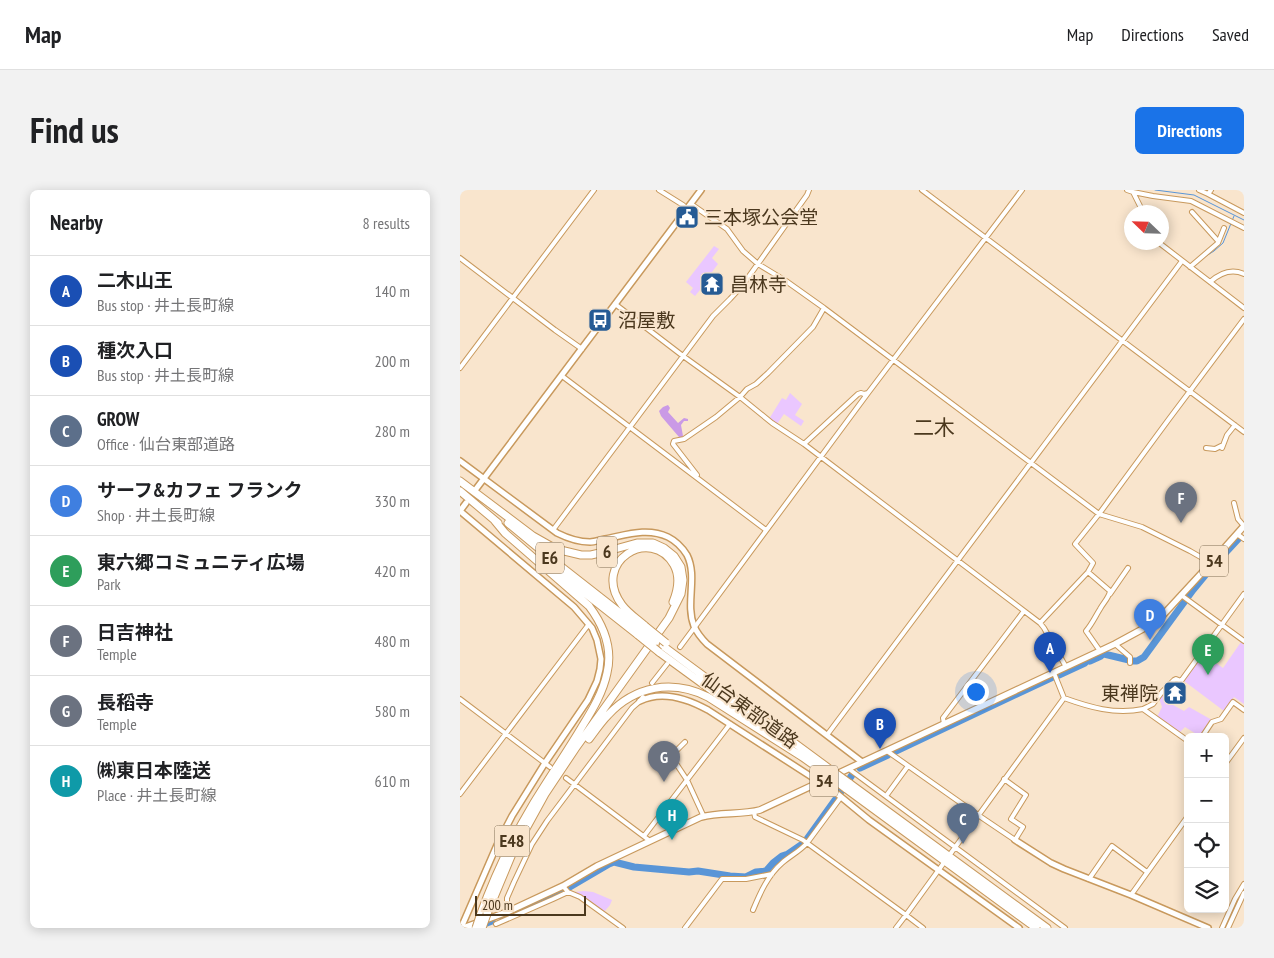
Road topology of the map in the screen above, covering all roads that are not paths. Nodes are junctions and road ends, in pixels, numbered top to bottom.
1 (594, 190) edge
2 (659, 190) edge
3 (701, 190) edge
4 (809, 190) edge
5 (922, 190) edge
6 (1022, 190) edge
7 (1127, 190) edge
8 (1200, 190) edge
9 (1132, 192) junction
10 (1210, 192) edge
11 (691, 204) junction
12 (1139, 205) edge
13 (687, 209) junction
14 (1192, 212) dead end
15 (1244, 213) edge
16 (1224, 228) dead end
17 (1244, 228) edge
18 (986, 238) junction
19 (1218, 241) junction
20 (1168, 250) edge
21 (460, 258) edge
22 (1182, 261) junction
23 (758, 264) junction
24 (1190, 267) junction
25 (1244, 274) edge
26 (1210, 282) junction
27 (513, 298) junction
28 (615, 304) junction
29 (824, 308) junction
30 (1244, 308) edge
31 (1244, 319) edge
32 (1122, 340) junction
33 (582, 349) junction
34 (683, 356) junction
35 (893, 360) junction
36 (460, 368) edge
37 (562, 376) junction
38 (1190, 391) junction
39 (868, 393) junction
40 (740, 397) junction
41 (1235, 425) junction
42 (630, 427) junction
43 (1244, 432) edge
44 (804, 444) junction
45 (1206, 448) dead end
46 (821, 457) junction
47 (460, 460) edge
48 (1030, 463) junction
49 (696, 477) junction
50 (484, 479) junction
51 (460, 482) edge
52 (476, 489) dead end
53 (460, 491) edge
54 (466, 503) dead end
55 (1234, 503) dead end
56 (460, 511) edge
57 (1099, 514) junction
58 (495, 521) junction
59 (1244, 526) edge
60 (553, 530) junction
61 (766, 530) junction
62 (1237, 534) junction
63 (1244, 540) edge
64 (957, 560) junction
65 (1211, 564) junction
66 (1128, 568) dead end
67 (1088, 572) junction
68 (1110, 594) junction
69 (1244, 594) edge
70 (1185, 598) junction
71 (1024, 611) junction
72 (1040, 623) junction
73 (589, 624) junction
74 (1221, 624) junction
75 (694, 627) junction
76 (642, 630) junction
77 (1244, 641) edge
78 (1115, 644) junction
79 (663, 647) junction
80 (680, 647) dead end
81 (1100, 651) junction
82 (1130, 662) dead end
83 (667, 664) dead end
84 (1066, 667) junction
85 (1054, 673) junction
86 (652, 683) dead end
87 (1064, 698) junction
88 (460, 699) edge
89 (641, 699) joint
90 (1143, 708) junction
91 (1244, 710) edge
92 (730, 724) junction
93 (944, 724) junction
94 (1205, 733) edge
95 (506, 734) junction
96 (827, 735) junction
97 (1184, 738) edge
98 (1244, 738) edge
99 (685, 742) dead end
100 (886, 751) junction
101 (804, 758) junction
102 (1229, 759) edge
103 (862, 762) junction
104 (908, 766) junction
105 (550, 767) junction
106 (849, 769) junction
107 (828, 771) junction
108 (566, 778) dead end
109 (1004, 779) junction
110 (687, 780) junction
111 (820, 783) junction
112 (574, 784) junction
113 (847, 786) junction
114 (460, 794) edge
115 (886, 796) junction
116 (841, 797) junction
117 (539, 806) junction
118 (754, 812) junction
119 (978, 815) junction
120 (704, 817) junction
121 (1184, 821) edge
122 (644, 836) junction
123 (1015, 840) junction
124 (650, 841) junction
125 (807, 843) junction
126 (955, 848) junction
127 (951, 853) dead end
128 (943, 864) dead end
129 (938, 870) junction
130 (1147, 872) junction
131 (772, 874) junction
132 (1089, 879) junction
133 (1244, 884) edge
134 (563, 886) junction
135 (568, 892) junction
136 (1244, 893) edge
137 (1131, 895) junction
138 (753, 910) dead end
139 (507, 912) junction
140 (484, 915) junction
141 (498, 915) junction
142 (906, 915) junction
143 (496, 926) edge
144 (462, 928) edge
145 (476, 928) edge
146 (482, 928) edge
147 (623, 928) edge
148 (685, 928) edge
149 (896, 928) edge
150 (923, 928) edge
151 (1019, 928) edge
152 (1036, 928) edge
153 (1047, 928) edge
154 (1064, 928) edge
155 (1208, 928) edge
156 (1222, 928) edge
157 (1228, 928) edge

1 - 27 street
2 - 13 street
3 - 11 street
4 - 23 street
5 - 18 street
6 - 18 street
7 - 9 street
8 - 10 street
9 - 12 street
9 - 17 street
10 - 15 street
11 - 13 street
11 - 23 street
13 - 28 street
14 - 19 street
16 - 19 street
18 - 32 street
18 - 35 street
19 - 24 street
20 - 22 street
21 - 27 street
22 - 24 street
22 - 32 street
23 - 29 street
23 - 34 street
24 - 26 street
25 - 26 street
26 - 30 street
27 - 33 street
27 - 36 street
28 - 33 street
28 - 34 street
29 - 35 street
29 - 40 street
31 - 38 street
32 - 38 street
32 - 48 street
33 - 37 street
34 - 40 street
34 - 42 street
35 - 39 street
35 - 48 street
37 - 42 street
37 - 50 street
38 - 41 street
38 - 57 street
39 - 44 street
39 - 46 street
40 - 44 street
40 - 49 street
41 - 43 street
41 - 45 street
42 - 49 street
42 - 60 street
44 - 46 street
46 - 61 street
46 - 64 street
47 - 50 street
48 - 57 street
48 - 64 street
49 - 61 street
50 - 52 street
50 - 60 street
51 - 76 highway, 仙台東部道路 / E6
51 - 117 highway, 6
53 - 58 highway, 仙台東部道路 / E6
54 - 56 street
55 - 59 street
56 - 73 street
57 - 65 street
57 - 67 street
58 - 76 highway, 仙台東部道路 / E6
58 - 105 highway
59 - 62 main road, 54
60 - 75 street
61 - 75 street
62 - 63 street
62 - 65 main road, 54
64 - 71 street
64 - 96 street
65 - 70 main road, 54
66 - 68 street
67 - 68 street
67 - 72 street
68 - 81 street
69 - 74 street
70 - 74 street
70 - 78 main road, 54
71 - 72 street
71 - 93 street
72 - 84 street
73 - 95 street
73 - 105 street
74 - 77 street
74 - 90 street
75 - 80 street
75 - 96 street
76 - 79 highway, 仙台東部道路 / E6, bridge
76 - 105 highway, 6
78 - 81 main road, 54
78 - 82 street
79 - 101 highway, 仙台東部道路 / E6
79 - 107 highway, 仙台東部道路 / E6
81 - 84 main road, 54
83 - 86 street
84 - 85 main road, 54
85 - 87 street
85 - 93 main road, 54
87 - 90 street
87 - 109 street
88 - 95 street
89 - 92 street
89 - 112 street
90 - 97 street
91 - 94 street
92 - 110 street
92 - 111 street
93 - 100 main road, 54
95 - 105 street
95 - 114 street
96 - 103 street
98 - 102 street
99 - 110 street
100 - 103 main road, 54
100 - 104 street
101 - 107 highway, 仙台東部道路 / E6
101 - 117 highway
103 - 106 main road, 54
104 - 115 street
104 - 119 street
105 - 140 highway, E48
105 - 144 street
106 - 111 main road, 54
106 - 115 street
107 - 113 highway, 仙台東部道路 / E6, bridge
108 - 112 street
109 - 119 street
109 - 123 street
110 - 120 street
110 - 122 street
111 - 116 street
111 - 118 main road, 54
112 - 122 street
112 - 139 street
113 - 152 highway, 仙台東部道路 / E6
113 - 153 highway, 仙台東部道路 / E6
115 - 126 street
116 - 125 street
116 - 129 street
117 - 140 highway, E48
118 - 120 main road, 54
118 - 125 street
119 - 123 street
119 - 126 street
120 - 124 main road, 54
121 - 130 street
122 - 124 street
123 - 132 street
124 - 134 main road, 54
125 - 131 street
125 - 142 street
126 - 127 street
126 - 154 street
128 - 129 street
129 - 142 street
129 - 151 street
130 - 132 street
130 - 137 street
131 - 138 street
131 - 148 street
132 - 137 street
133 - 156 street
134 - 135 street
134 - 139 main road, 54
135 - 143 street
135 - 147 street
136 - 157 street
137 - 155 street
139 - 141 main road, 54
140 - 145 highway, E48, bridge
140 - 146 highway, E48, bridge
141 - 143 street
141 - 144 main road, 54
142 - 149 street
142 - 150 street

